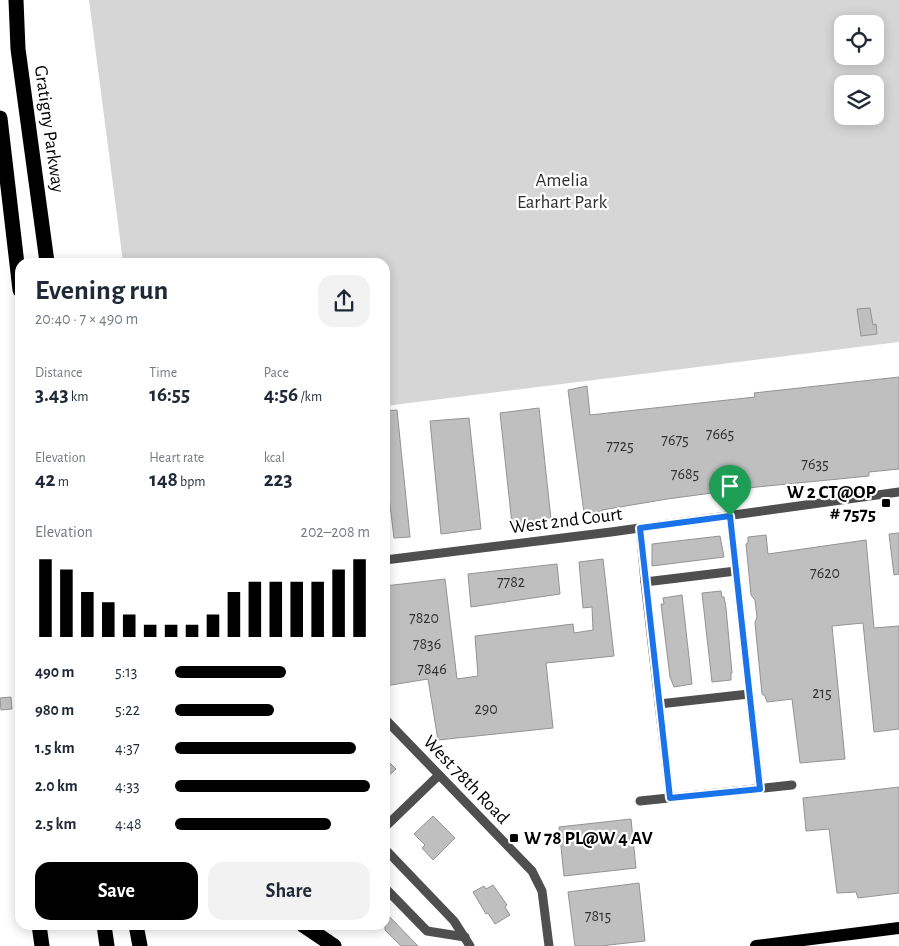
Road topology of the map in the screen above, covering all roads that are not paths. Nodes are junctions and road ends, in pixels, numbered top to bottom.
1 (16, 0) edge
2 (0, 118) edge
3 (16, 258) edge
4 (46, 258) edge
5 (899, 492) edge
6 (730, 516) junction
7 (640, 528) junction
8 (390, 559) edge
9 (736, 571) junction
10 (645, 582) junction
11 (750, 694) junction
12 (659, 704) junction
13 (390, 724) edge
14 (438, 775) junction
15 (792, 785) dead end
16 (760, 789) junction
17 (670, 798) junction
18 (640, 801) dead end
19 (390, 821) edge
20 (390, 854) edge
21 (390, 893) edge
22 (899, 928) edge
23 (40, 930) edge
24 (105, 930) edge
25 (135, 930) edge
26 (136, 930) edge
27 (310, 930) edge
28 (464, 937) junction
29 (42, 946) edge
30 (107, 946) edge
31 (136, 946) edge
32 (140, 946) edge
33 (334, 946) edge
34 (470, 946) edge
35 (549, 946) edge
36 (756, 946) edge

1 - 4 highway, Gratigny Parkway
2 - 3 highway
5 - 6 street, West 2nd Court
6 - 7 street, West 2nd Court
6 - 9 street
7 - 8 street, West 2nd Court
7 - 10 street
9 - 10 street
9 - 11 street
10 - 12 street
11 - 12 street
11 - 16 street
12 - 17 street
13 - 14 street, West 78th Road
14 - 19 street
14 - 35 street, West 78th Road
15 - 16 street
16 - 17 street
17 - 18 street
20 - 28 street
21 - 28 street
22 - 36 main road
23 - 29 highway
24 - 30 highway
25 - 31 highway
26 - 32 highway
27 - 33 highway
28 - 34 street

